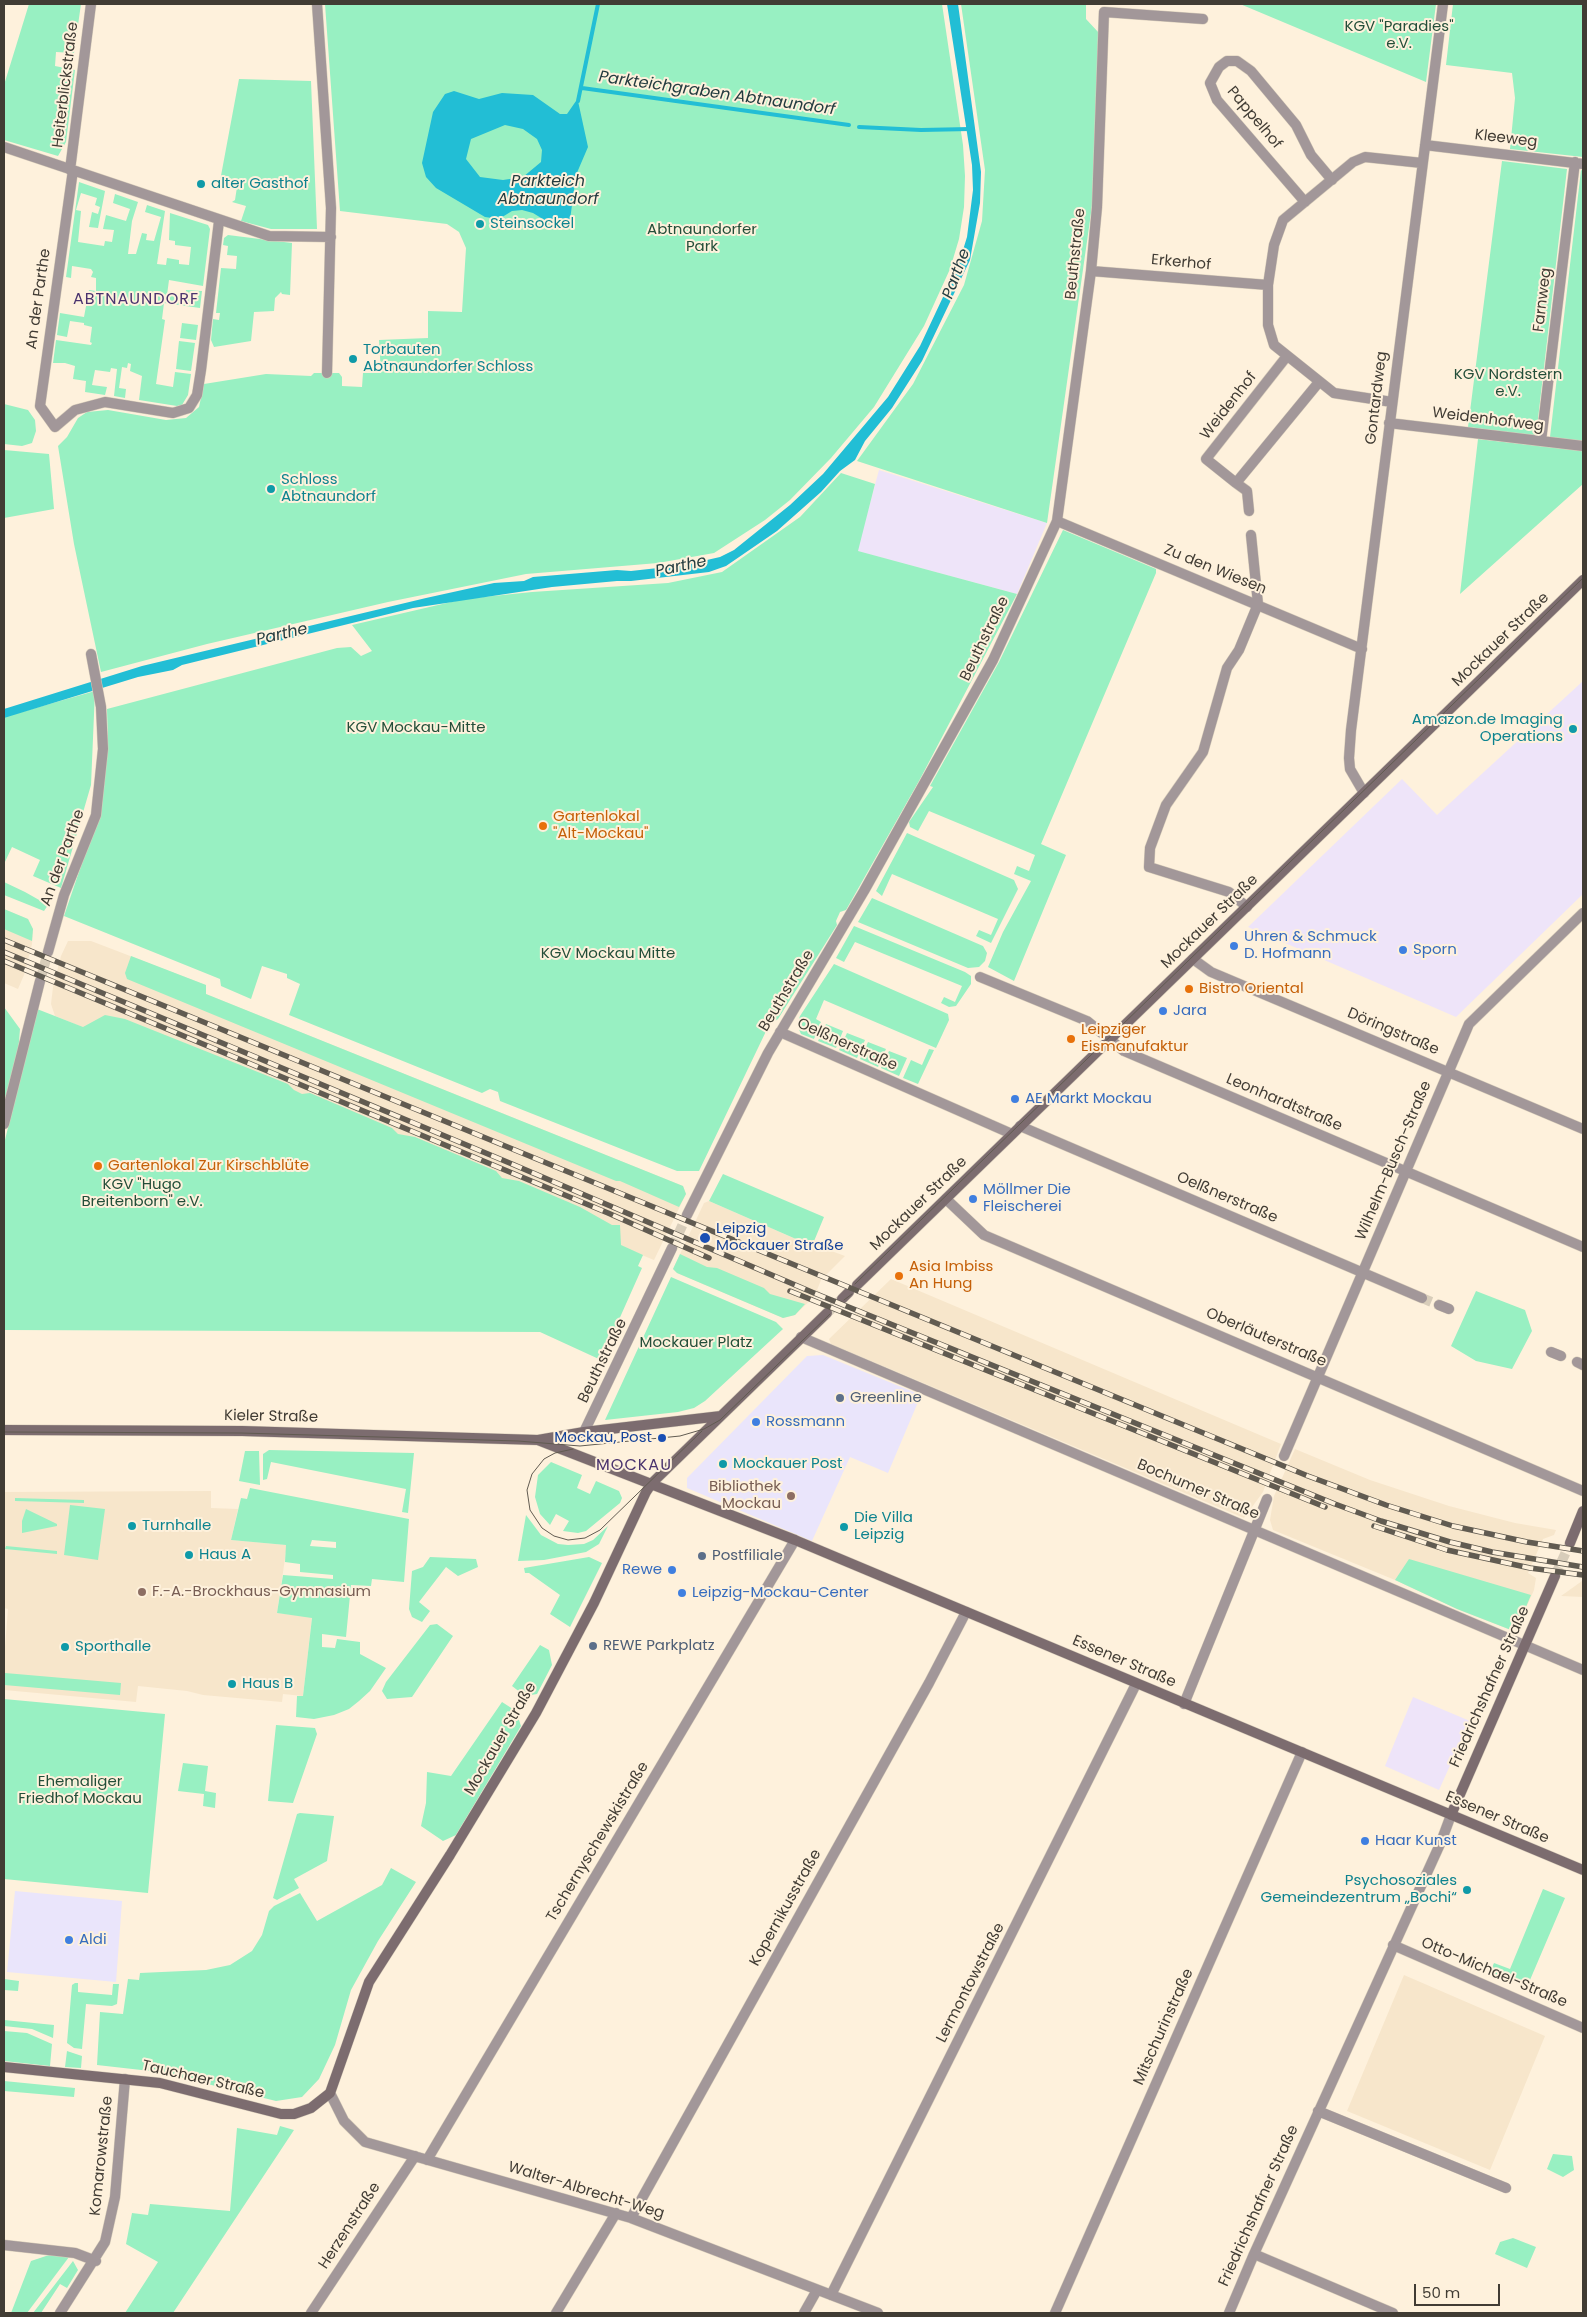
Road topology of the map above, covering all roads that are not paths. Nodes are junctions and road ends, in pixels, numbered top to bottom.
1 (91, 4) edge
2 (317, 4) edge
3 (1443, 4) edge
4 (1188, 18) junction
5 (1203, 19) dead end
6 (1190, 30) dead end
7 (1425, 144) junction
8 (4, 148) edge
9 (1422, 163) junction
10 (1579, 163) edge
11 (71, 170) junction
12 (1332, 180) junction
13 (1305, 202) junction
14 (219, 221) junction
15 (331, 237) junction
16 (1091, 271) junction
17 (1268, 285) junction
18 (1287, 356) junction
19 (327, 373) dead end
20 (1319, 382) junction
21 (1392, 402) junction
22 (1390, 423) junction
23 (1541, 441) junction
24 (1583, 446) edge
25 (1236, 482) junction
26 (1249, 511) dead end
27 (1057, 521) junction
28 (1251, 535) dead end
29 (1583, 580) edge
30 (1258, 604) junction
31 (1362, 649) junction
32 (91, 654) dead end
33 (1364, 793) junction
34 (1247, 907) junction
35 (1583, 913) edge
36 (48, 952) tunnel mouth
37 (1193, 959) junction
38 (980, 977) dead end
39 (40, 981) tunnel mouth
40 (780, 1032) junction
41 (1110, 1040) junction
42 (1448, 1071) junction
43 (4, 1124) edge
44 (1020, 1126) junction
45 (1583, 1129) edge
46 (1012, 1134) junction
47 (1405, 1172) junction
48 (946, 1200) junction
49 (687, 1215) tunnel mouth
50 (1583, 1247) edge
51 (672, 1248) tunnel mouth
52 (1362, 1273) junction
53 (857, 1285) dead end
54 (1422, 1298) tunnel mouth
55 (827, 1313) tunnel mouth
56 (801, 1337) junction
57 (1318, 1377) junction
58 (716, 1417) junction
59 (4, 1430) edge
60 (584, 1432) junction
61 (538, 1440) junction
62 (1284, 1456) dead end
63 (652, 1483) junction
64 (1583, 1491) edge
65 (1266, 1498) dead end
66 (1583, 1511) edge
67 (1254, 1530) junction
68 (795, 1540) junction
69 (1570, 1543) tunnel mouth
70 (1555, 1576) tunnel mouth
71 (966, 1612) junction
72 (1524, 1646) junction
73 (1583, 1670) edge
74 (1136, 1684) junction
75 (1184, 1704) junction
76 (1302, 1752) junction
77 (1451, 1815) junction
78 (1583, 1870) edge
79 (1393, 1945) junction
80 (1583, 2028) edge
81 (4, 2067) edge
82 (125, 2079) junction
83 (330, 2093) junction
84 (1318, 2110) junction
85 (415, 2156) junction
86 (426, 2160) junction
87 (1506, 2188) dead end
88 (616, 2213) junction
89 (631, 2218) junction
90 (4, 2245) edge
91 (1254, 2254) junction
92 (96, 2261) junction
93 (817, 2290) junction
94 (831, 2295) junction
95 (60, 2313) edge
96 (311, 2313) edge
97 (556, 2313) edge
98 (804, 2313) edge
99 (878, 2313) edge
100 (1054, 2313) edge
101 (1229, 2313) edge
102 (1393, 2313) edge

1 - 11 street, Heiterblickstraße
2 - 15 street
3 - 7 street, Gontardweg
4 - 5 street
4 - 6 street
4 - 16 street, Beuthstraße
7 - 9 street, Gontardweg
7 - 10 street, Kleeweg
8 - 11 street, Heiterblickstraße
9 - 12 street
9 - 21 street, Gontardweg
10 - 23 street, Farnweg
11 - 14 street, Heiterblickstraße
11 - 14 street, An der Parthe
12 - 13 street
12 - 13 street, Pappelhof
13 - 17 street
14 - 15 street, Heiterblickstraße
15 - 19 street
16 - 17 street, Erkerhof
16 - 27 street, Beuthstraße
17 - 18 street
18 - 20 street
18 - 25 street, Weidenhof
20 - 21 street
20 - 25 street
21 - 22 street, Gontardweg
22 - 23 street, Weidenhofweg
22 - 31 street, Gontardweg
23 - 24 street, Weidenhofweg
25 - 26 street
27 - 30 street, Zu den Wiesen
27 - 40 street, Beuthstraße
28 - 30 street
29 - 33 main road, Mockauer Straße
30 - 31 street, Zu den Wiesen
30 - 34 street
31 - 33 street, Gontardweg
32 - 36 street, An der Parthe
33 - 34 main road, Mockauer Straße
34 - 37 main road, Mockauer Straße
35 - 42 street, Wilhelm-Busch-Straße
37 - 41 main road, Mockauer Straße
37 - 42 street, Döringstraße
38 - 41 street, Leonhardtstraße
39 - 43 street
40 - 46 street, Oelßnerstraße
40 - 49 street, Beuthstraße
41 - 44 main road, Mockauer Straße
41 - 47 street, Leonhardtstraße
42 - 45 street, Döringstraße
42 - 47 street, Wilhelm-Busch-Straße
44 - 46 main road, Mockauer Straße
44 - 52 street, Oelßnerstraße
46 - 48 main road, Mockauer Straße
47 - 50 street, Leonhardtstraße
47 - 52 street, Wilhelm-Busch-Straße
48 - 53 main road, Mockauer Straße
48 - 57 street, Oberläuterstraße
51 - 60 street, Beuthstraße
52 - 54 street, Oelßnerstraße
52 - 57 street, Wilhelm-Busch-Straße
55 - 56 main road, Mockauer Straße
56 - 58 main road, Mockauer Straße
56 - 67 street, Bochumer Straße
57 - 62 street, Wilhelm-Busch-Straße
57 - 64 street, Oberläuterstraße
58 - 60 main road, Kieler Straße
58 - 63 main road, Mockauer Straße
59 - 61 main road, Kieler Straße
60 - 61 main road, Kieler Straße
61 - 63 main road, Kieler Straße
63 - 68 main road, Essener Straße
63 - 83 main road, Mockauer Straße
65 - 67 street
66 - 69 main road
67 - 72 street, Bochumer Straße
67 - 75 street
68 - 71 main road, Essener Straße
68 - 86 street, Tschernyschewskistraße
70 - 72 main road, Friedrichshafner Straße
71 - 74 main road, Essener Straße
71 - 89 street, Kopernikusstraße
72 - 73 street, Bochumer Straße
72 - 77 main road, Friedrichshafner Straße
74 - 75 main road, Essener Straße
74 - 94 street, Lermontowstraße
75 - 76 main road, Essener Straße
76 - 77 main road, Essener Straße
76 - 100 street, Mitschurinstraße
77 - 78 main road, Essener Straße
77 - 79 street, Friedrichshafner Straße
79 - 80 street, Otto-Michael-Straße
79 - 84 street, Friedrichshafner Straße
81 - 82 main road, Tauchaer Straße
82 - 83 main road, Tauchaer Straße
82 - 92 street, Komarowstraße
83 - 85 street, Walter-Albrecht-Weg
84 - 87 street
84 - 91 street, Friedrichshafner Straße
85 - 86 street, Walter-Albrecht-Weg
85 - 96 street, Herzenstraße
86 - 88 street, Walter-Albrecht-Weg
88 - 89 street, Walter-Albrecht-Weg
88 - 97 street
89 - 93 street, Walter-Albrecht-Weg
90 - 92 street
91 - 101 street, Friedrichshafner Straße
91 - 102 street
92 - 95 street, Komarowstraße
93 - 94 street, Walter-Albrecht-Weg
93 - 98 street
94 - 99 street, Walter-Albrecht-Weg

